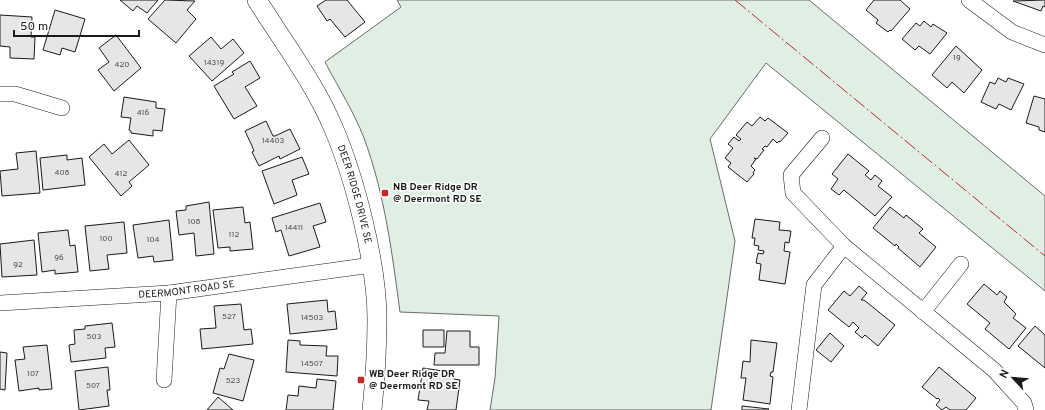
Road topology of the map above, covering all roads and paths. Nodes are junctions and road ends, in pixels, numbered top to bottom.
1 (257, 0) edge
2 (973, 1) edge
3 (1045, 45) edge
4 (0, 94) edge
5 (62, 108) dead end
6 (822, 138) dead end
7 (844, 246) junction
8 (961, 264) dead end
9 (372, 265) junction
10 (169, 292) junction
11 (0, 302) edge
12 (923, 312) junction
13 (164, 380) dead end
14 (372, 410) edge
15 (799, 410) edge
16 (1026, 410) edge

1 - 9 street, DEER RIDGE DRIVE SE
2 - 3 street
4 - 5 street
6 - 7 street
7 - 12 street
7 - 15 street
8 - 12 street
9 - 10 street, DEERMONT ROAD SE
9 - 14 street, DEER RIDGE DRIVE SE
10 - 11 street, DEERMONT ROAD SE
10 - 13 street
12 - 16 street

